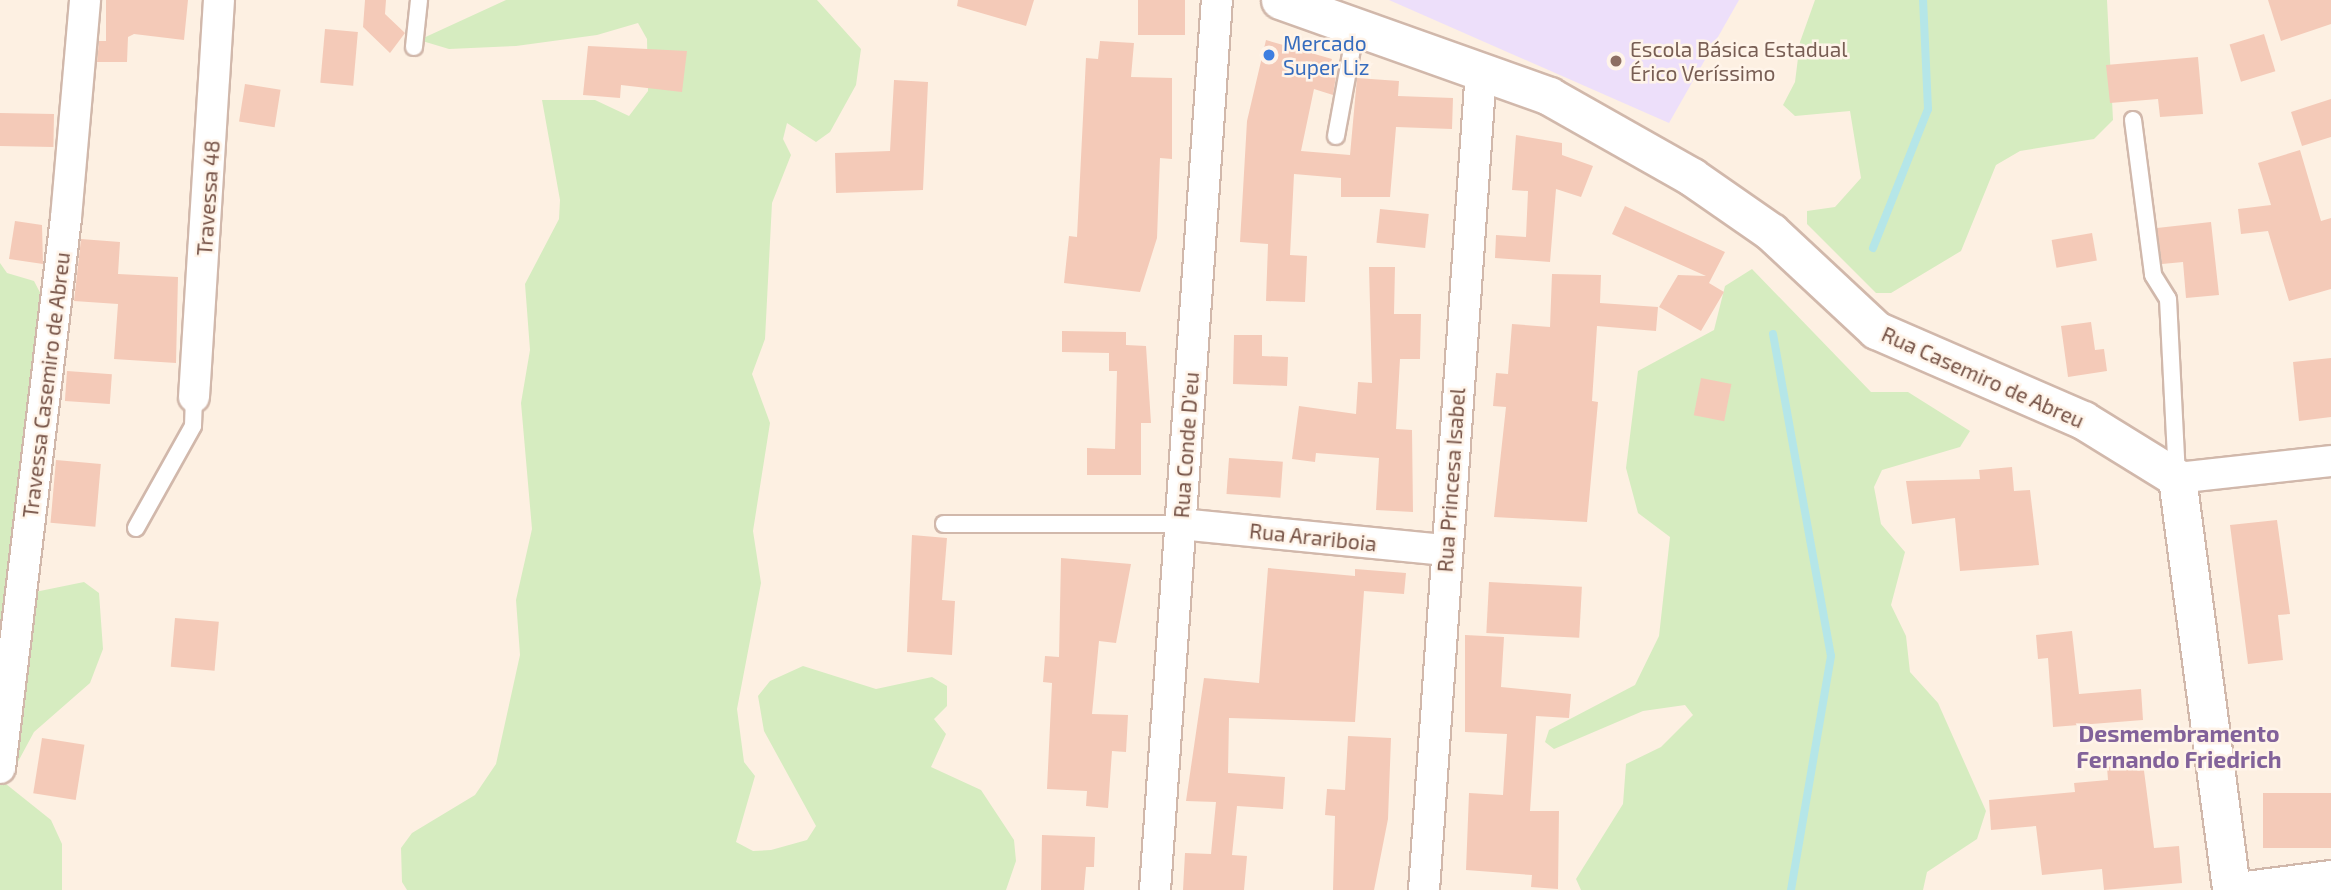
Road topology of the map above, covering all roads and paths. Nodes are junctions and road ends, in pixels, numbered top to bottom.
1 (85, 0) edge
2 (219, 0) edge
3 (419, 0) edge
4 (1217, 0) edge
5 (1280, 0) edge
6 (1356, 27) junction
7 (414, 47) dead end
8 (1482, 71) junction
9 (2133, 120) dead end
10 (1336, 136) dead end
11 (194, 397) joint
12 (2331, 461) edge
13 (2177, 478) junction
14 (944, 524) dead end
15 (1180, 524) junction
16 (136, 528) dead end
17 (1446, 550) junction
18 (0, 768) edge
19 (2331, 879) edge
20 (1155, 890) edge
21 (1424, 890) edge
22 (2231, 890) edge
23 (2246, 890) edge

1 - 18 street, Travessa Casemiro de Abreu
2 - 11 street, Travessa 48
3 - 7 lane
4 - 15 street, Rua Conde D'eu
5 - 6 street, Rua Casemiro de Abreu
6 - 8 street, Rua Casemiro de Abreu
6 - 10 lane
8 - 13 street, Rua Casemiro de Abreu
8 - 17 street, Rua Princesa Isabel
9 - 13 lane
11 - 16 lane
12 - 13 street
13 - 22 street
14 - 15 lane
15 - 17 street, Rua Arariboia
15 - 20 street, Rua Conde D'eu
17 - 21 street, Rua Princesa Isabel
19 - 23 street

